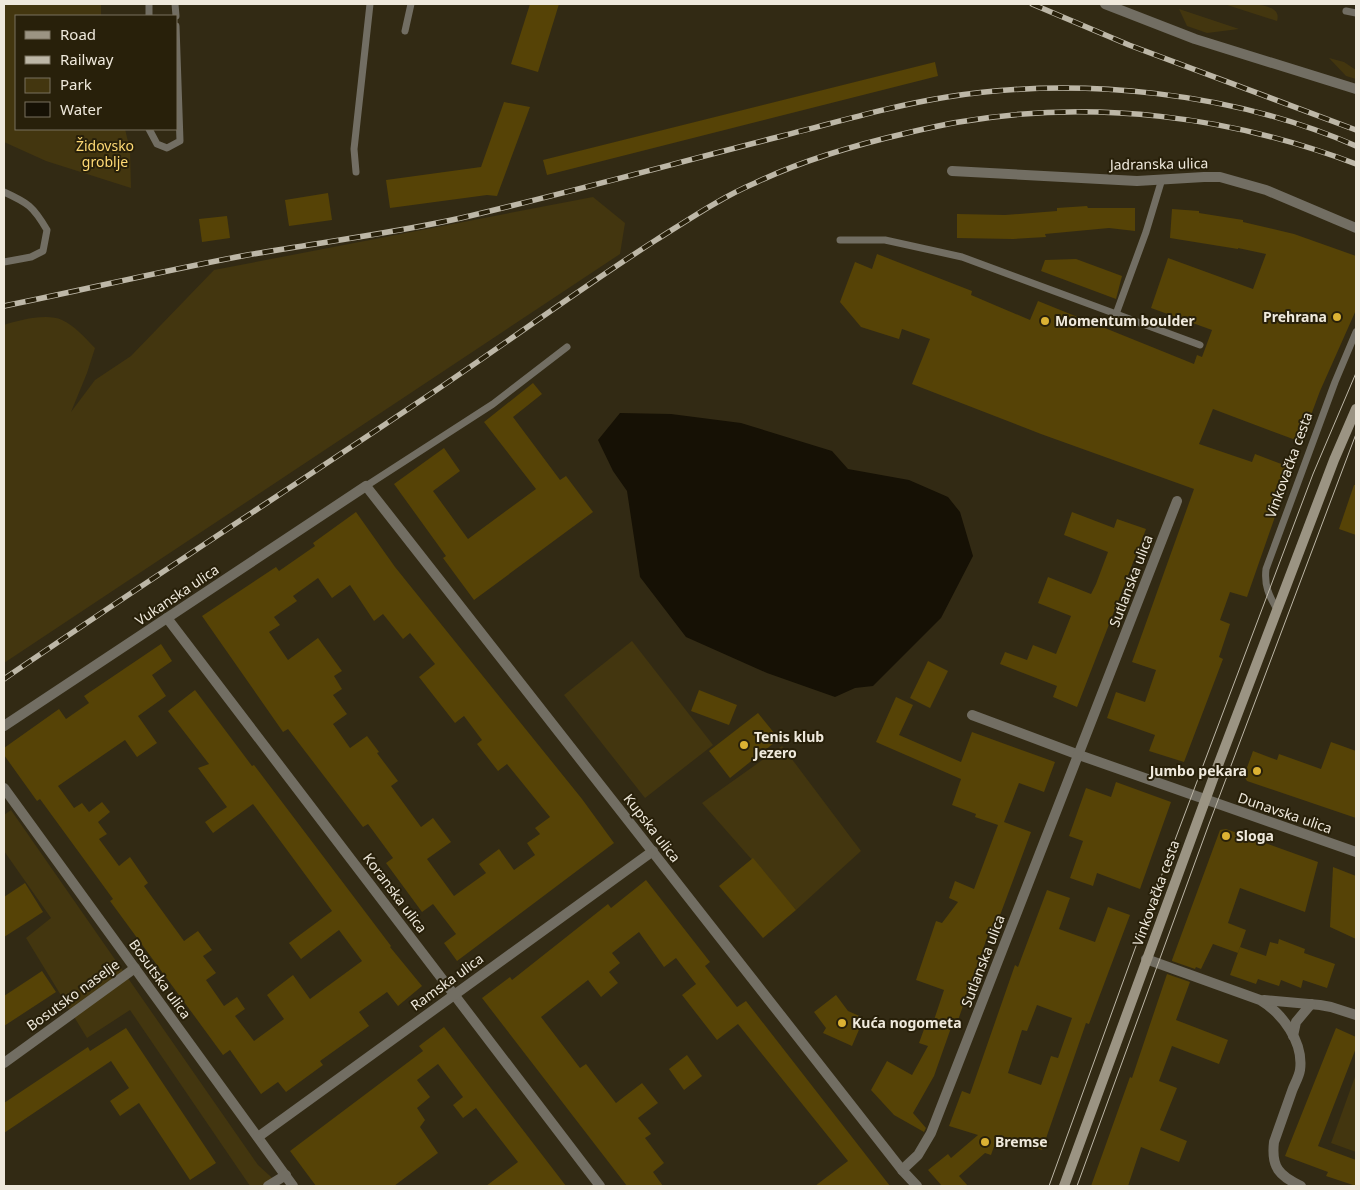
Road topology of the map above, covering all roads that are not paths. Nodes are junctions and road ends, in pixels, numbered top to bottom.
1 (370, 4) edge
2 (412, 4) edge
3 (1105, 4) edge
4 (1346, 12) dead end
5 (1356, 13) edge
6 (405, 31) dead end
7 (178, 84) edge
8 (1356, 88) edge
9 (150, 130) edge
10 (952, 171) dead end
11 (356, 172) dead end
12 (1162, 179) junction
13 (4, 192) edge
14 (1356, 228) edge
15 (840, 240) dead end
16 (4, 262) edge
17 (1116, 314) junction
18 (1356, 332) edge
19 (1200, 345) dead end
20 (567, 347) dead end
21 (1356, 409) edge
22 (366, 486) junction
23 (1177, 501) dead end
24 (1277, 609) junction
25 (167, 618) junction
26 (972, 715) dead end
27 (4, 726) edge
28 (1079, 755) junction
29 (4, 788) edge
30 (1206, 799) junction
31 (653, 851) junction
32 (1356, 852) edge
33 (1146, 959) junction
34 (135, 968) junction
35 (454, 994) junction
36 (1260, 1000) junction
37 (1311, 1004) junction
38 (1356, 1016) edge
39 (1293, 1036) junction
40 (4, 1063) edge
41 (258, 1137) junction
42 (902, 1170) junction
43 (286, 1175) junction
44 (1287, 1183) edge
45 (268, 1186) edge
46 (294, 1186) edge
47 (600, 1186) edge
48 (917, 1186) edge
49 (1064, 1186) edge
50 (1301, 1186) edge

1 - 11 lane
2 - 6 lane
3 - 8 street
4 - 5 lane
7 - 9 lane
10 - 12 street, Jadranska ulica
12 - 14 street, Jadranska ulica
12 - 17 lane
13 - 16 lane
15 - 17 lane
17 - 19 lane
18 - 24 lane, Vinkovačka cesta
20 - 22 lane
21 - 24 main road, Vinkovačka cesta
22 - 25 street, Vukanska ulica
22 - 31 street, Kupska ulica
23 - 28 street, Sutlanska ulica
24 - 30 main road, Vinkovačka cesta
25 - 27 street, Vukanska ulica
25 - 35 street, Koranska ulica
26 - 28 street
28 - 30 street
28 - 42 street, Sutlanska ulica
29 - 34 street, Bosutska ulica
30 - 32 street, Dunavska ulica
30 - 33 main road, Vinkovačka cesta
31 - 35 street, Ramska ulica
31 - 42 street, Kupska ulica
33 - 36 street
33 - 49 main road, Vinkovačka cesta
34 - 40 street, Bosutsko naselje
34 - 41 street, Bosutska ulica
35 - 41 street, Ramska ulica
35 - 47 street, Koranska ulica
36 - 37 street
36 - 39 street
37 - 38 street
37 - 39 street
39 - 44 street
41 - 43 street, Bosutska ulica
42 - 48 street, Kupska ulica
43 - 45 street
43 - 46 street, Bosutska ulica
44 - 50 street

